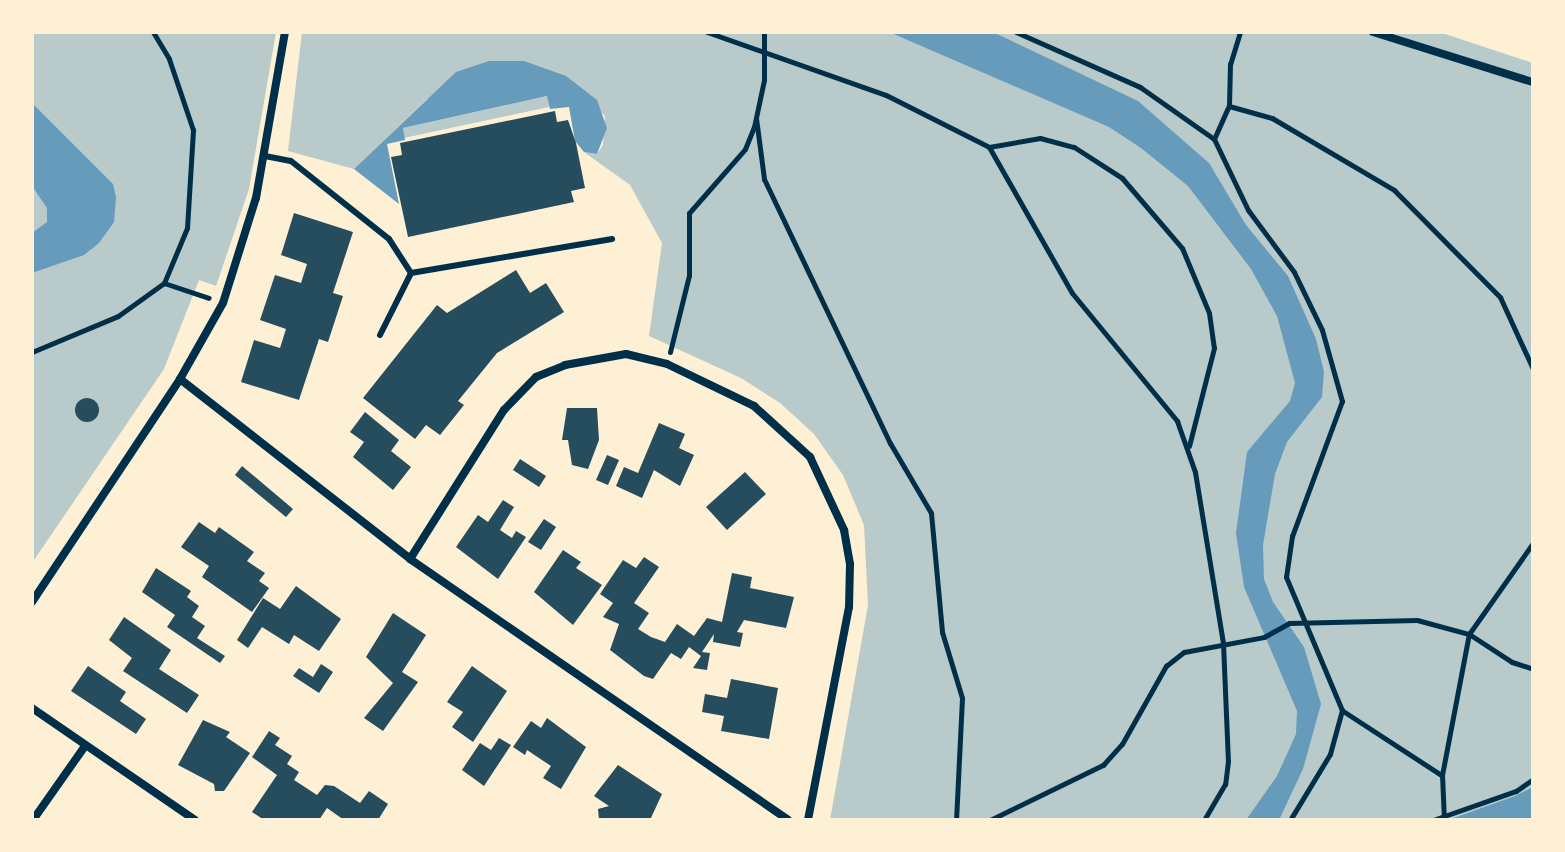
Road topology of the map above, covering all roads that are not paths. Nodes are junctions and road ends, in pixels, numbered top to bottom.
1 (285, 32) edge
2 (1373, 32) edge
3 (1533, 82) edge
4 (265, 156) junction
5 (612, 239) dead end
6 (411, 273) junction
7 (380, 335) dead end
8 (180, 379) junction
9 (410, 559) junction
10 (32, 602) edge
11 (32, 708) edge
12 (85, 746) junction
13 (33, 820) edge
14 (195, 820) edge
15 (788, 820) edge
16 (808, 820) edge

1 - 4 street
2 - 3 street
4 - 6 lane
4 - 8 street
5 - 6 lane
6 - 7 lane
8 - 9 street
8 - 10 street
9 - 15 street
9 - 16 street
11 - 12 street
12 - 13 street
12 - 14 street

